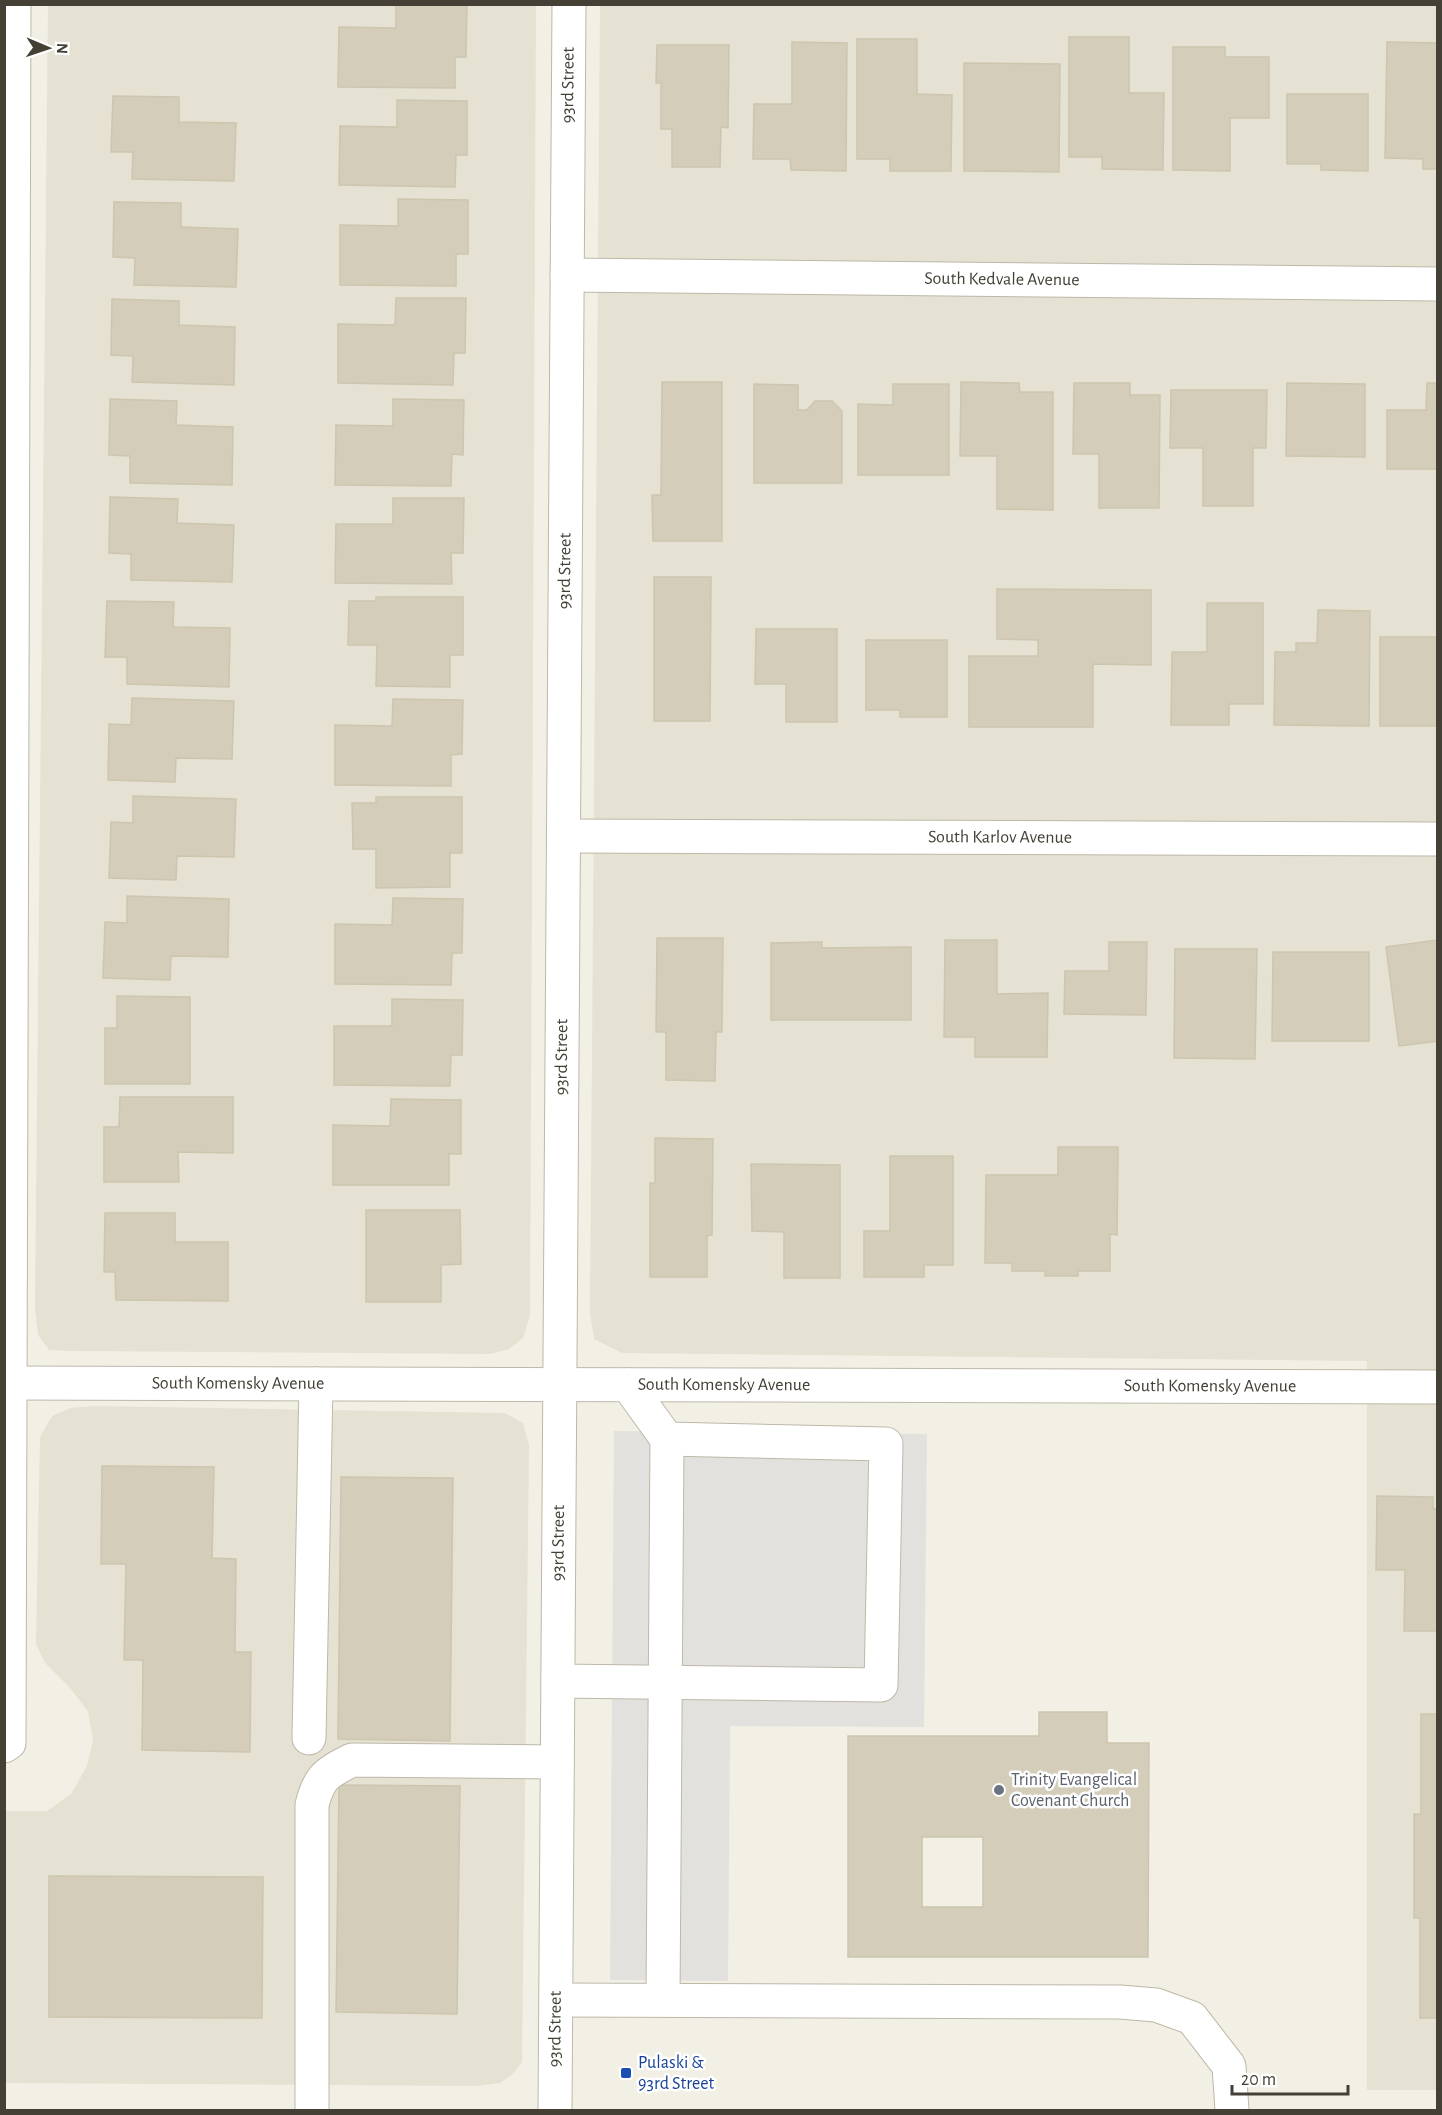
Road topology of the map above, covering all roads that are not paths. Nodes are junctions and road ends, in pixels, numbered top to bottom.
1 (14, 4) edge
2 (569, 4) edge
3 (567, 275) junction
4 (1437, 284) edge
5 (564, 836) junction
6 (1437, 839) edge
7 (10, 1383) junction
8 (316, 1384) junction
9 (560, 1385) junction
10 (628, 1385) junction
11 (1437, 1387) edge
12 (667, 1439) junction
13 (558, 1681) junction
14 (665, 1682) junction
15 (309, 1738) dead end
16 (7, 1745) edge
17 (557, 1762) junction
18 (556, 2000) junction
19 (663, 2000) junction
20 (312, 2110) edge
21 (555, 2110) edge
22 (1233, 2110) edge

1 - 7 street
2 - 3 street, 93rd Street
3 - 4 street, South Kedvale Avenue
3 - 5 street, 93rd Street
5 - 6 street, South Karlov Avenue
5 - 9 street, 93rd Street
7 - 8 street, South Komensky Avenue
7 - 16 street
8 - 9 street, South Komensky Avenue
8 - 15 street
9 - 10 street, South Komensky Avenue
9 - 13 street, 93rd Street
10 - 11 street, South Komensky Avenue
10 - 12 street
12 - 14 street
12 - 14 street
13 - 14 street
13 - 17 street, 93rd Street
14 - 19 street
17 - 18 street, 93rd Street
17 - 20 street
18 - 19 street
18 - 21 street, 93rd Street
19 - 22 street

